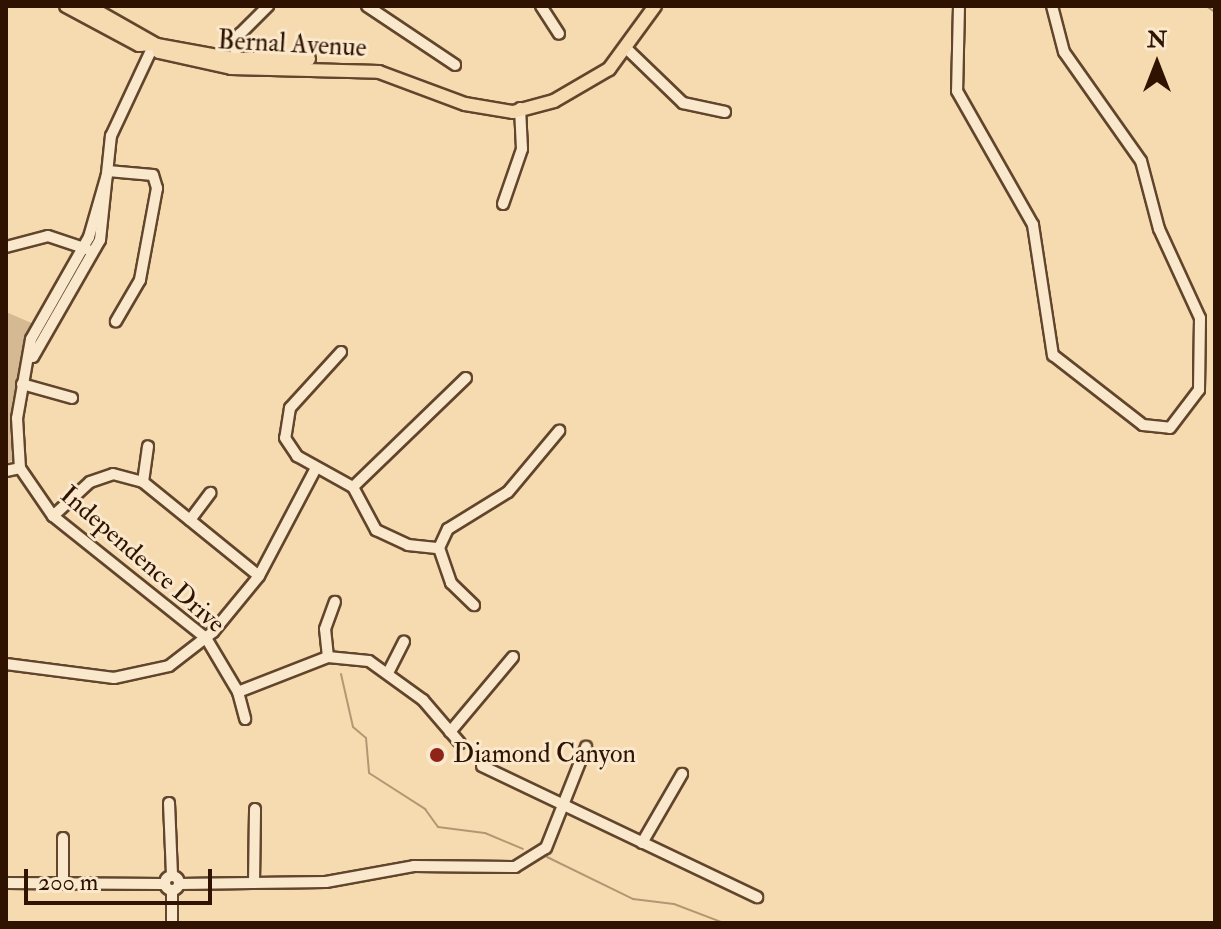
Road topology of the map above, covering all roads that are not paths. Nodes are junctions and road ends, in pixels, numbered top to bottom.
1 (66, 6) edge
2 (88, 6) edge
3 (268, 6) edge
4 (367, 6) edge
5 (541, 6) edge
6 (655, 6) edge
7 (959, 6) edge
8 (1052, 6) edge
9 (559, 34) dead end
10 (156, 45) junction
11 (627, 49) junction
12 (234, 59) junction
13 (455, 65) dead end
14 (520, 108) junction
15 (725, 112) dead end
16 (108, 171) junction
17 (503, 204) dead end
18 (6, 247) edge
19 (88, 250) junction
20 (116, 321) dead end
21 (341, 352) dead end
22 (466, 378) dead end
23 (22, 384) junction
24 (72, 398) dead end
25 (559, 431) dead end
26 (148, 446) dead end
27 (20, 468) junction
28 (316, 468) junction
29 (6, 471) edge
30 (143, 482) junction
31 (353, 487) junction
32 (210, 493) dead end
33 (53, 516) junction
34 (190, 520) junction
35 (439, 548) junction
36 (259, 576) junction
37 (335, 602) dead end
38 (474, 605) dead end
39 (206, 638) junction
40 (404, 642) dead end
41 (328, 657) junction
42 (513, 657) dead end
43 (6, 664) edge
44 (389, 671) junction
45 (238, 692) junction
46 (245, 719) dead end
47 (450, 732) junction
48 (460, 743) dead end
49 (586, 747) dead end
50 (482, 766) dead end
51 (682, 774) dead end
52 (568, 801) junction
53 (169, 803) dead end
54 (255, 809) dead end
55 (63, 838) dead end
56 (642, 843) junction
57 (6, 883) edge
58 (254, 883) junction
59 (63, 884) junction
60 (172, 884) junction
61 (757, 897) dead end
62 (172, 923) edge

1 - 10 main road, Bernal Avenue
2 - 10 main road, Bernal Avenue
3 - 12 street
4 - 13 street
5 - 9 street
6 - 11 main road, Bernal Avenue
7 - 8 street
10 - 12 main road, Bernal Avenue
10 - 14 main road, Bernal Avenue
10 - 16 street
11 - 14 main road, Bernal Avenue
11 - 15 street
12 - 14 main road, Bernal Avenue
14 - 17 street
16 - 19 street
16 - 20 street
18 - 19 street
19 - 23 street
21 - 28 street
22 - 31 street
23 - 24 street
23 - 27 street
25 - 35 street
26 - 30 street
27 - 29 street
27 - 33 street, Independence Drive
28 - 31 street
28 - 36 street
30 - 33 street
30 - 34 street
31 - 35 street
32 - 34 street
33 - 39 street, Independence Drive
34 - 36 street
35 - 38 street
36 - 39 street
37 - 41 street
39 - 43 street
39 - 45 street, Independence Drive
40 - 44 street
41 - 44 street
41 - 45 street
42 - 47 street
44 - 47 street
45 - 46 street, Independence Drive
47 - 48 street
49 - 52 street
50 - 52 street
51 - 56 street
52 - 56 street
52 - 58 street
53 - 60 street
54 - 58 street
55 - 59 street
56 - 61 street
57 - 59 street
58 - 60 street
59 - 60 street
60 - 62 street

